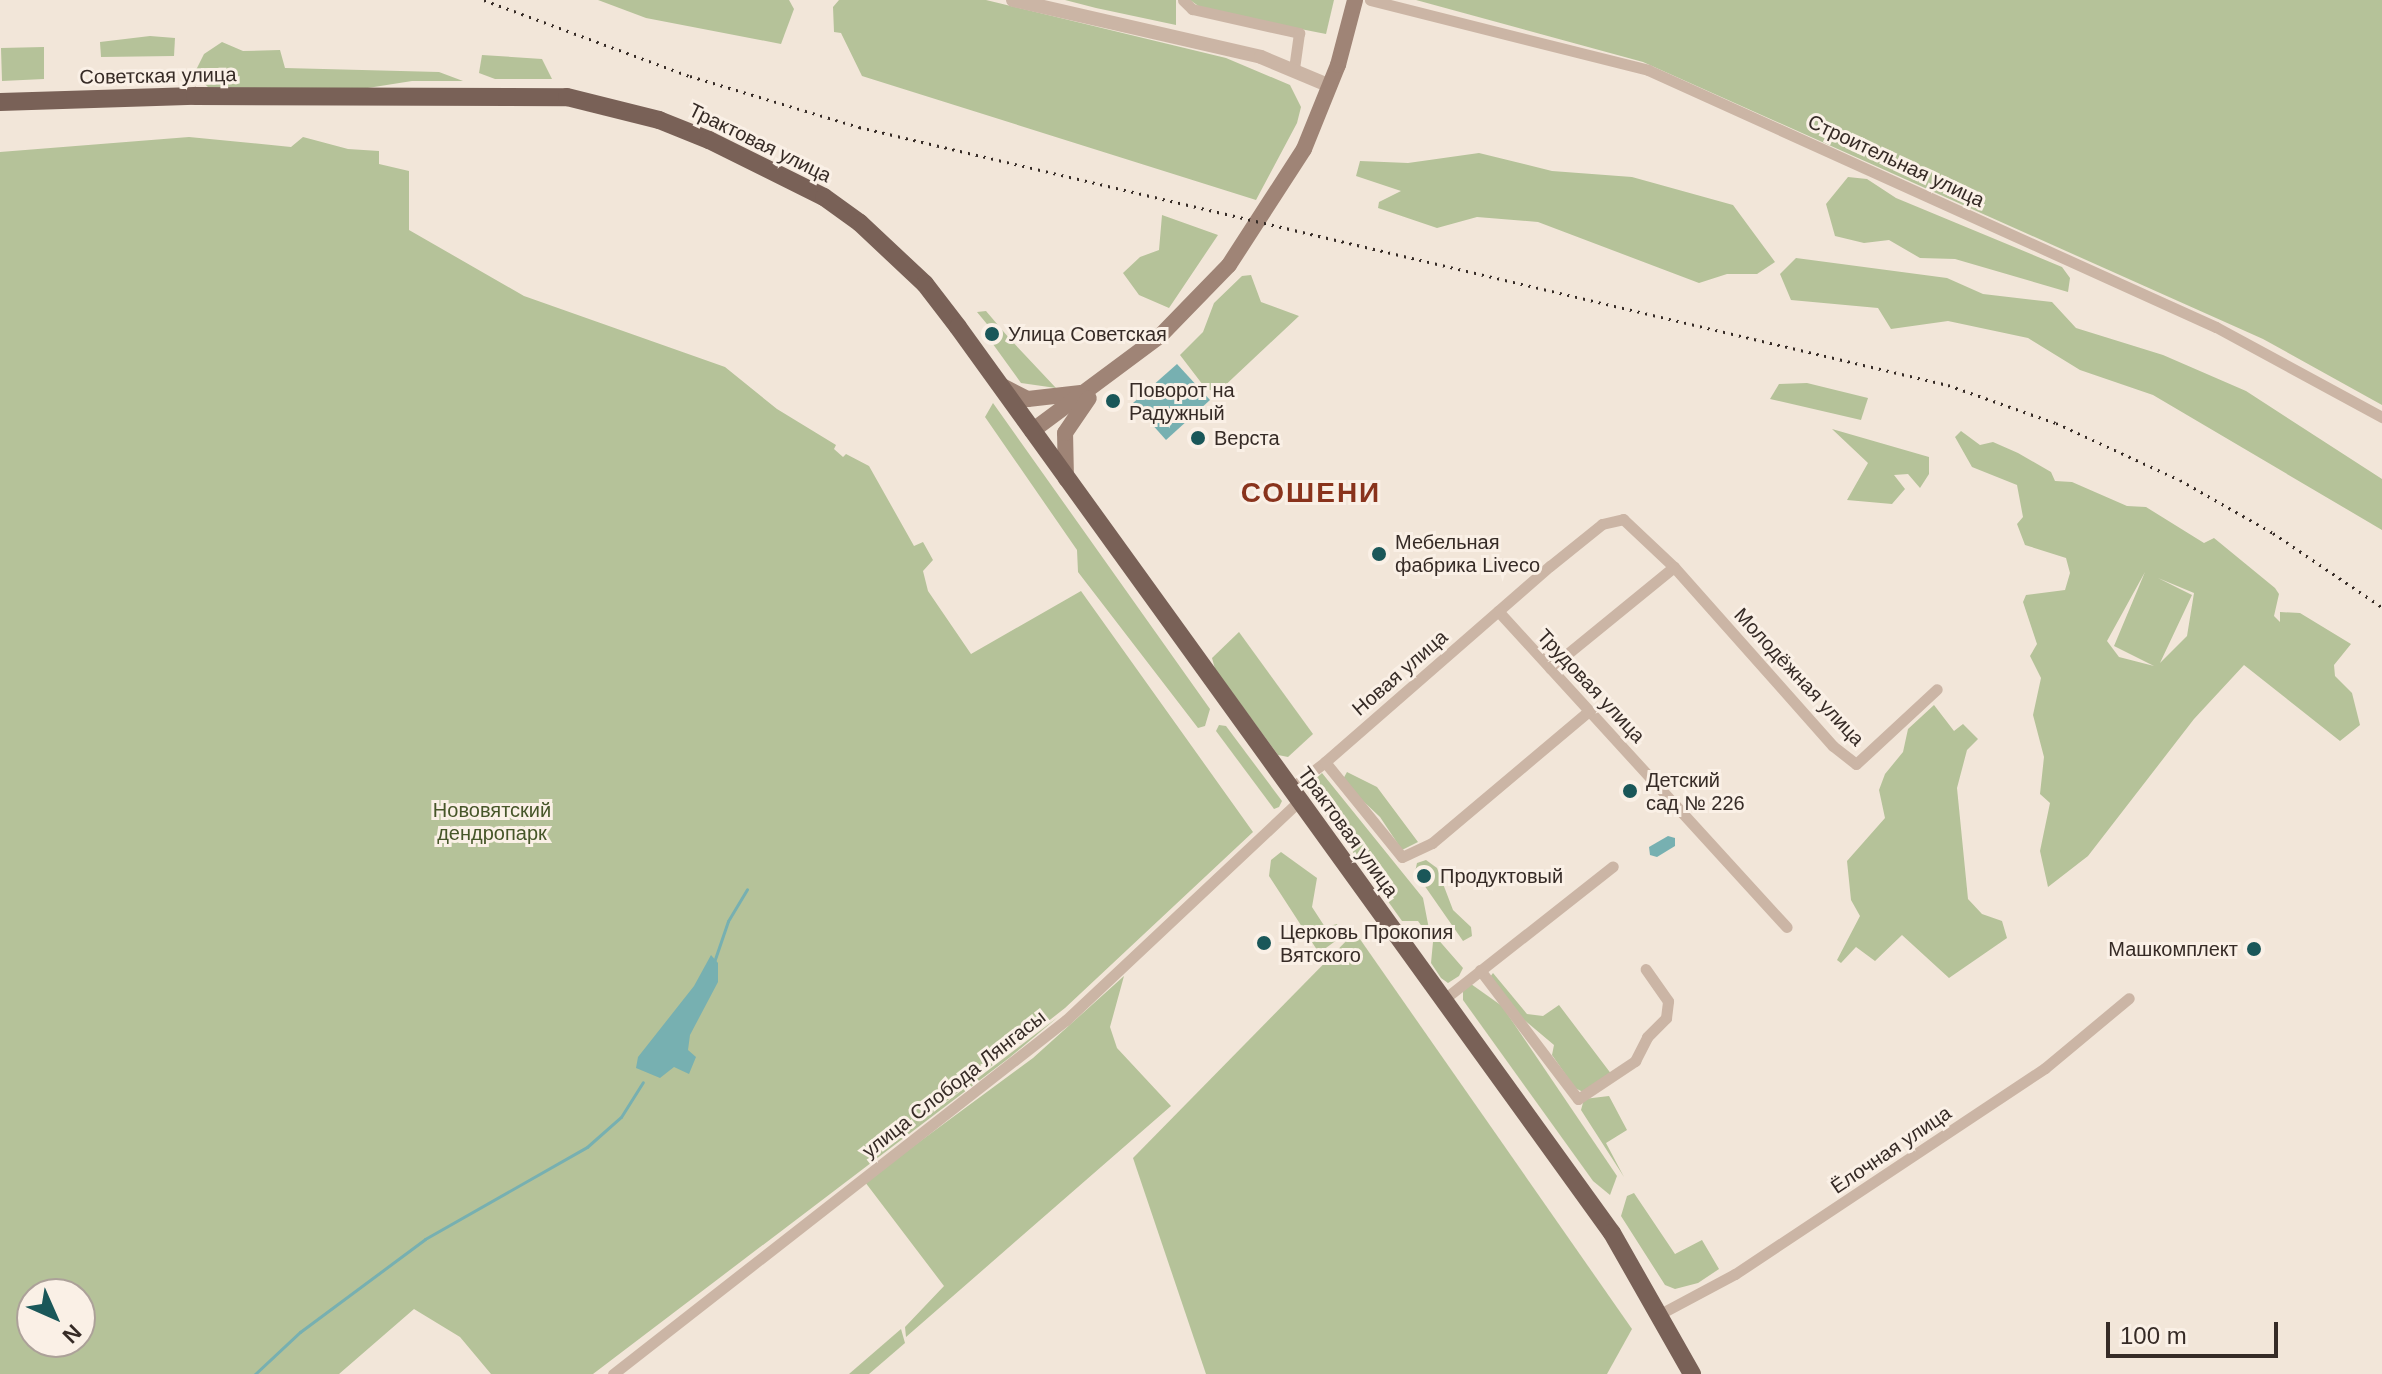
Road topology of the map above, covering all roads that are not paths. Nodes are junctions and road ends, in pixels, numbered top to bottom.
1 (1013, 0) edge
2 (1183, 0) edge
3 (1355, 0) edge
4 (1370, 0) edge
5 (1294, 69) junction
6 (1330, 86) junction
7 (317, 95) joint
8 (0, 102) edge
9 (1100, 384) junction
10 (999, 385) junction
11 (2382, 417) edge
12 (1032, 431) junction
13 (1066, 481) junction
14 (1674, 567) junction
15 (1498, 611) junction
16 (1550, 668) junction
17 (1937, 689) dead end
18 (1589, 711) junction
19 (1325, 762) junction
20 (1294, 796) junction
21 (1613, 866) dead end
22 (1787, 927) dead end
23 (1646, 969) dead end
24 (1480, 970) junction
25 (2129, 998) dead end
26 (1443, 1000) junction
27 (1660, 1314) junction
28 (613, 1374) edge
29 (1692, 1374) edge

1 - 5 street
2 - 5 street
3 - 6 main road
4 - 11 street, Строительная улица
5 - 6 street
6 - 9 main road
7 - 8 main road, Советская улица
7 - 10 main road, Трактовая улица
9 - 10 main road
9 - 12 main road
9 - 13 main road
10 - 12 main road, Трактовая улица
12 - 13 main road, Трактовая улица
13 - 20 main road, Трактовая улица
14 - 15 street, Молодёжная улица
14 - 16 street
14 - 17 street, Молодёжная улица
15 - 16 street, Трудовая улица
15 - 19 street, Новая улица
16 - 18 street, Трудовая улица
18 - 19 street
18 - 22 street, Трудовая улица
19 - 20 street, Новая улица
20 - 26 main road, Трактовая улица
20 - 28 street, улица Слобода Лянгасы
21 - 24 street
23 - 24 street
24 - 26 street
25 - 27 street, Ёлочная улица
26 - 27 main road, Трактовая улица
27 - 29 main road, Трактовая улица

